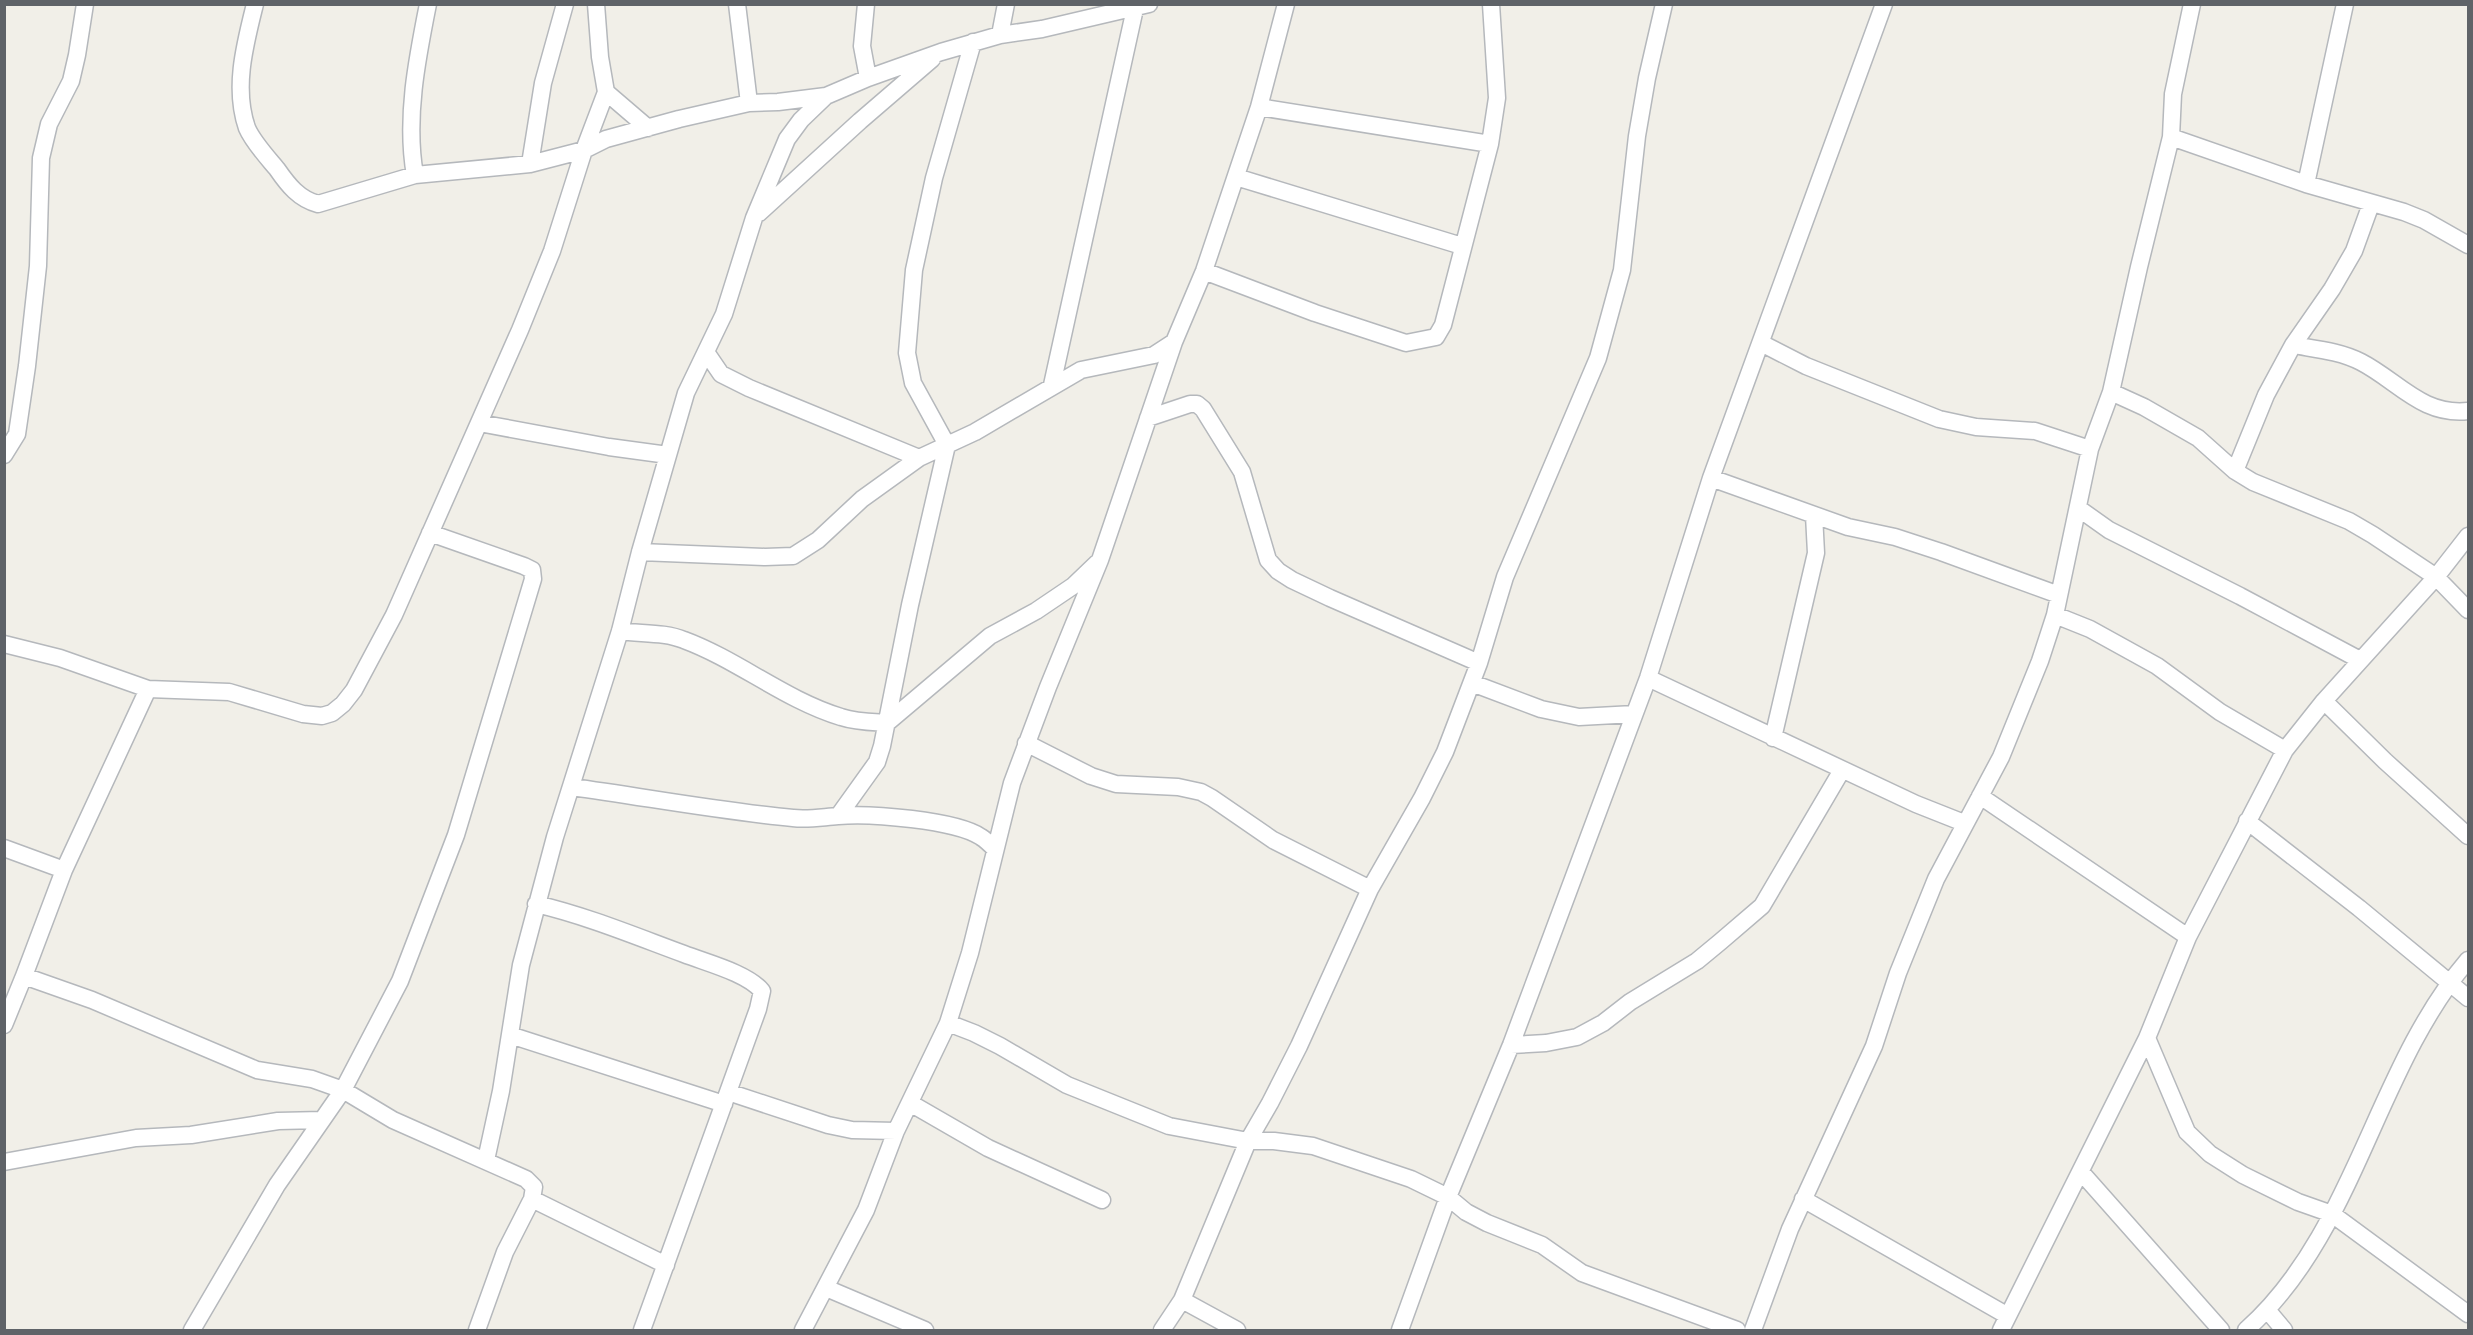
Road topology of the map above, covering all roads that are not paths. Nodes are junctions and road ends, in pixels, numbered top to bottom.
1 (85, 4) edge
2 (255, 4) edge
3 (428, 4) edge
4 (565, 4) edge
5 (596, 4) edge
6 (737, 4) edge
7 (866, 4) edge
8 (1006, 4) edge
9 (1286, 4) edge
10 (1491, 4) edge
11 (1675, 4) edge
12 (2192, 4) edge
13 (2345, 4) edge
14 (1140, 5) edge
15 (1881, 5) edge
16 (1663, 11) edge
17 (1000, 34) junction
18 (973, 42) junction
19 (941, 52) junction
20 (868, 78) junction
21 (606, 92) junction
22 (826, 96) junction
23 (749, 103) junction
24 (1259, 107) junction
25 (648, 128) junction
26 (2171, 137) junction
27 (1490, 144) junction
28 (584, 150) junction
29 (530, 164) junction
30 (416, 175) junction
31 (1236, 177) junction
32 (2306, 184) junction
33 (2371, 204) junction
34 (753, 218) junction
35 (2469, 245) edge
36 (1462, 246) junction
37 (1204, 271) junction
38 (1174, 342) junction
39 (1761, 343) junction
40 (2293, 345) junction
41 (706, 352) junction
42 (1052, 385) junction
43 (2111, 392) junction
44 (2469, 411) edge
45 (1148, 418) junction
46 (479, 423) junction
47 (947, 445) junction
48 (2090, 449) junction
49 (4, 454) edge
50 (668, 455) junction
51 (919, 458) junction
52 (2235, 471) junction
53 (1711, 478) junction
54 (2078, 508) junction
55 (1814, 515) junction
56 (430, 533) junction
57 (2469, 536) edge
58 (640, 552) junction
59 (1100, 560) junction
60 (2436, 577) junction
61 (2059, 595) junction
62 (2469, 610) edge
63 (2055, 615) junction
64 (620, 631) junction
65 (4, 644) edge
66 (2360, 660) junction
67 (1479, 663) junction
68 (1648, 678) junction
69 (1472, 683) junction
70 (148, 689) junction
71 (2324, 701) junction
72 (1634, 714) junction
73 (886, 723) junction
74 (1773, 738) junction
75 (1026, 743) junction
76 (2286, 750) junction
77 (1842, 770) junction
78 (571, 787) junction
79 (1980, 796) junction
80 (839, 815) junction
81 (2247, 821) junction
82 (1964, 823) junction
83 (2469, 836) edge
84 (4, 848) edge
85 (995, 849) junction
86 (64, 870) junction
87 (1370, 889) junction
88 (536, 904) junction
89 (2188, 937) junction
90 (2469, 960) edge
91 (24, 976) junction
92 (2448, 983) junction
93 (2469, 998) edge
94 (948, 1023) junction
95 (4, 1025) edge
96 (510, 1035) junction
97 (2147, 1038) junction
98 (1511, 1045) junction
99 (343, 1090) junction
100 (726, 1098) junction
101 (910, 1103) junction
102 (322, 1120) junction
103 (896, 1131) junction
104 (1248, 1141) junction
105 (486, 1160) junction
106 (4, 1162) edge
107 (2081, 1172) junction
108 (1448, 1197) junction
109 (532, 1199) junction
110 (1803, 1199) junction
111 (1102, 1200) dead end
112 (2332, 1214) junction
113 (666, 1266) junction
114 (826, 1288) junction
115 (1182, 1300) junction
116 (2268, 1311) junction
117 (2469, 1314) edge
118 (2004, 1323) edge
119 (806, 1325) edge
120 (192, 1330) edge
121 (477, 1330) edge
122 (642, 1330) edge
123 (794, 1330) edge
124 (925, 1330) edge
125 (1162, 1330) edge
126 (1237, 1330) edge
127 (1400, 1330) edge
128 (1737, 1330) edge
129 (1753, 1330) edge
130 (2221, 1330) edge
131 (2246, 1330) edge
132 (2284, 1330) edge

1 - 49 street
2 - 30 street
3 - 30 street
4 - 29 street
5 - 21 street
6 - 23 street
7 - 20 street
8 - 17 street
9 - 24 street
10 - 27 street
11 - 16 street
12 - 26 street
13 - 32 street
14 - 17 street
14 - 42 street
15 - 39 street
16 - 67 street
17 - 18 street
18 - 19 street
18 - 47 street
19 - 20 street
19 - 34 street
20 - 22 street
21 - 25 street
21 - 28 street
22 - 23 street
22 - 34 street
23 - 25 street
24 - 27 street
24 - 31 street
25 - 28 street
26 - 32 street
26 - 43 street
27 - 36 street
28 - 29 street
28 - 46 street
29 - 30 street
31 - 36 street
31 - 37 street
32 - 33 street
33 - 35 street
33 - 40 street
34 - 41 street
36 - 37 street
37 - 38 street
38 - 42 street
38 - 45 street
39 - 48 street
39 - 53 street
40 - 44 street
40 - 52 street
41 - 50 street
41 - 51 street
42 - 47 street
43 - 48 street
43 - 52 street
45 - 59 street
45 - 67 street
46 - 50 street
46 - 56 street
47 - 51 street
47 - 73 street
48 - 54 street
50 - 58 street
51 - 58 street
52 - 60 street
53 - 55 street
53 - 68 street
54 - 61 street
54 - 66 street
55 - 61 street
55 - 74 street
56 - 70 street
56 - 99 street
57 - 60 street
58 - 64 street
59 - 73 street
59 - 75 street
60 - 62 street
60 - 66 street
61 - 63 street
63 - 76 street
63 - 79 street
64 - 73 street
64 - 78 street
65 - 70 street
66 - 71 street
67 - 69 street
68 - 72 street
68 - 74 street
69 - 72 street
69 - 87 street
70 - 86 street
71 - 76 street
71 - 83 street
72 - 98 street
73 - 80 street
74 - 77 street
75 - 85 street
75 - 87 street
76 - 81 street
77 - 82 street
77 - 98 street
78 - 80 street
78 - 88 street
79 - 82 street
79 - 89 street
80 - 85 street
81 - 89 street
81 - 92 street
82 - 110 street
84 - 86 street
85 - 94 street
86 - 91 street
87 - 104 street
88 - 96 street
88 - 100 street
89 - 97 street
90 - 92 street
91 - 95 street
91 - 99 street
92 - 93 street
92 - 112 street
94 - 101 street
94 - 104 street
96 - 100 street
96 - 105 street
97 - 107 street
97 - 112 street
98 - 108 street
99 - 102 street
99 - 105 street
100 - 103 street
100 - 113 street
101 - 103 street
101 - 111 street
102 - 106 street
102 - 120 street
103 - 114 street
104 - 108 street
104 - 115 street
105 - 109 street
107 - 118 street
107 - 130 street
108 - 127 street
108 - 128 street
109 - 113 street
109 - 121 street
110 - 118 street
110 - 129 street
112 - 116 street
112 - 117 street
113 - 122 street
114 - 119 street
114 - 124 street
115 - 125 street
115 - 126 street
116 - 131 street
116 - 132 street
119 - 123 street

